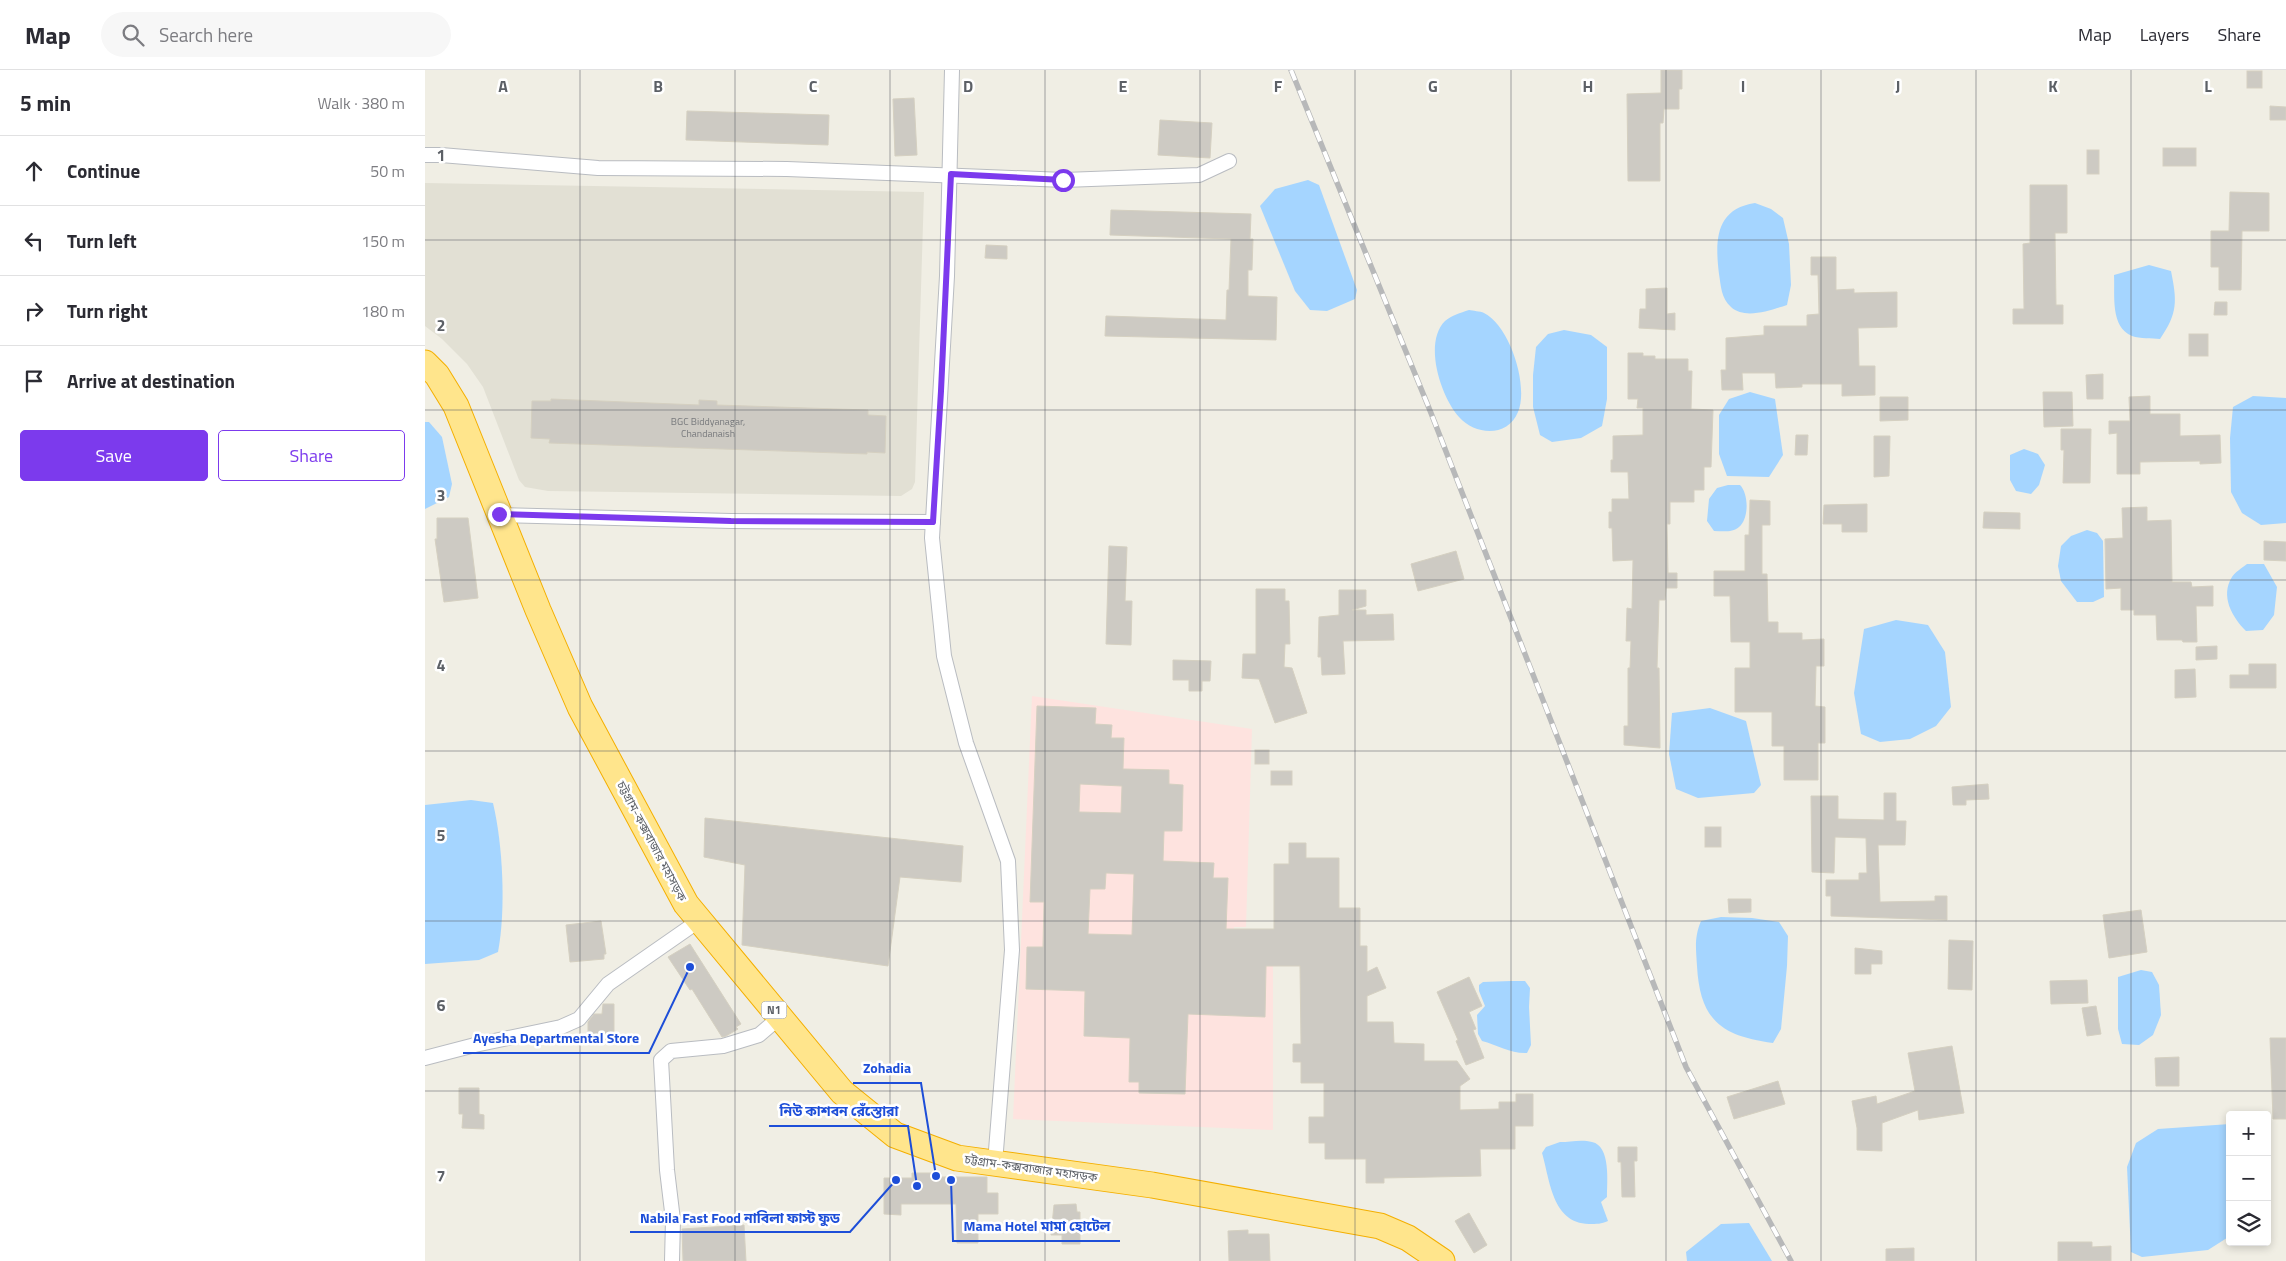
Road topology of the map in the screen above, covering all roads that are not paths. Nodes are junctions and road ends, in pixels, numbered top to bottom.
1 (952, 70) edge
2 (425, 156) edge
3 (1229, 161) dead end
4 (951, 174) junction
5 (425, 363) edge
6 (499, 514) junction
7 (933, 522) junction
8 (700, 920) junction
9 (780, 1017) junction
10 (425, 1058) edge
11 (995, 1163) junction
12 (672, 1261) edge
13 (1442, 1261) edge

1 - 4 street
2 - 4 street
3 - 4 street
4 - 7 street
5 - 6 highway, চট্টগ্রাম-কক্সবাজার মহাসড়ক / N1
6 - 7 street
6 - 8 highway, চট্টগ্রাম-কক্সবাজার মহাসড়ক / N1
7 - 11 street
8 - 9 highway, চট্টগ্রাম-কক্সবাজার মহাসড়ক / N1
8 - 10 street
9 - 11 highway, চট্টগ্রাম-কক্সবাজার মহাসড়ক / N1
9 - 12 street
11 - 13 highway, চট্টগ্রাম-কক্সবাজার মহাসড়ক / N1

